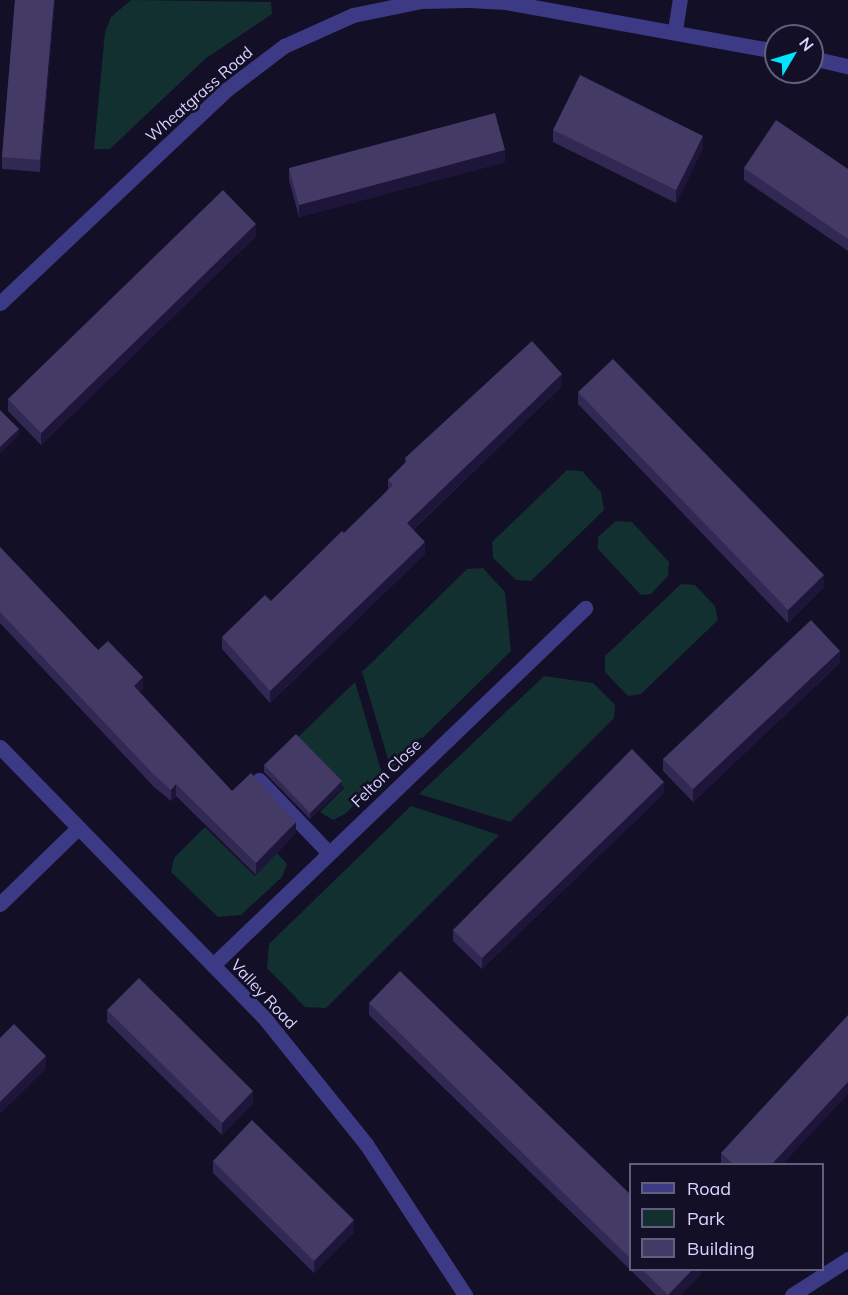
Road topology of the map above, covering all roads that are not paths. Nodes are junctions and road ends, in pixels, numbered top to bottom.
1 (468, 0) edge
2 (680, 0) edge
3 (675, 30) junction
4 (764, 49) edge
5 (824, 61) edge
6 (848, 66) edge
7 (0, 303) edge
8 (585, 608) dead end
9 (0, 747) edge
10 (259, 780) edge
11 (78, 828) junction
12 (329, 853) junction
13 (0, 904) edge
14 (213, 965) junction
15 (848, 1259) edge
16 (465, 1295) edge
17 (792, 1295) edge

1 - 3 street, Wheatgrass Road
1 - 7 street, Wheatgrass Road
2 - 3 street
3 - 4 street, Wheatgrass Road
5 - 6 street
8 - 12 street, Felton Close
9 - 11 street, Valley Road
10 - 12 street
11 - 13 street
11 - 14 street, Valley Road
12 - 14 street, Felton Close
14 - 16 street, Valley Road
15 - 17 street

